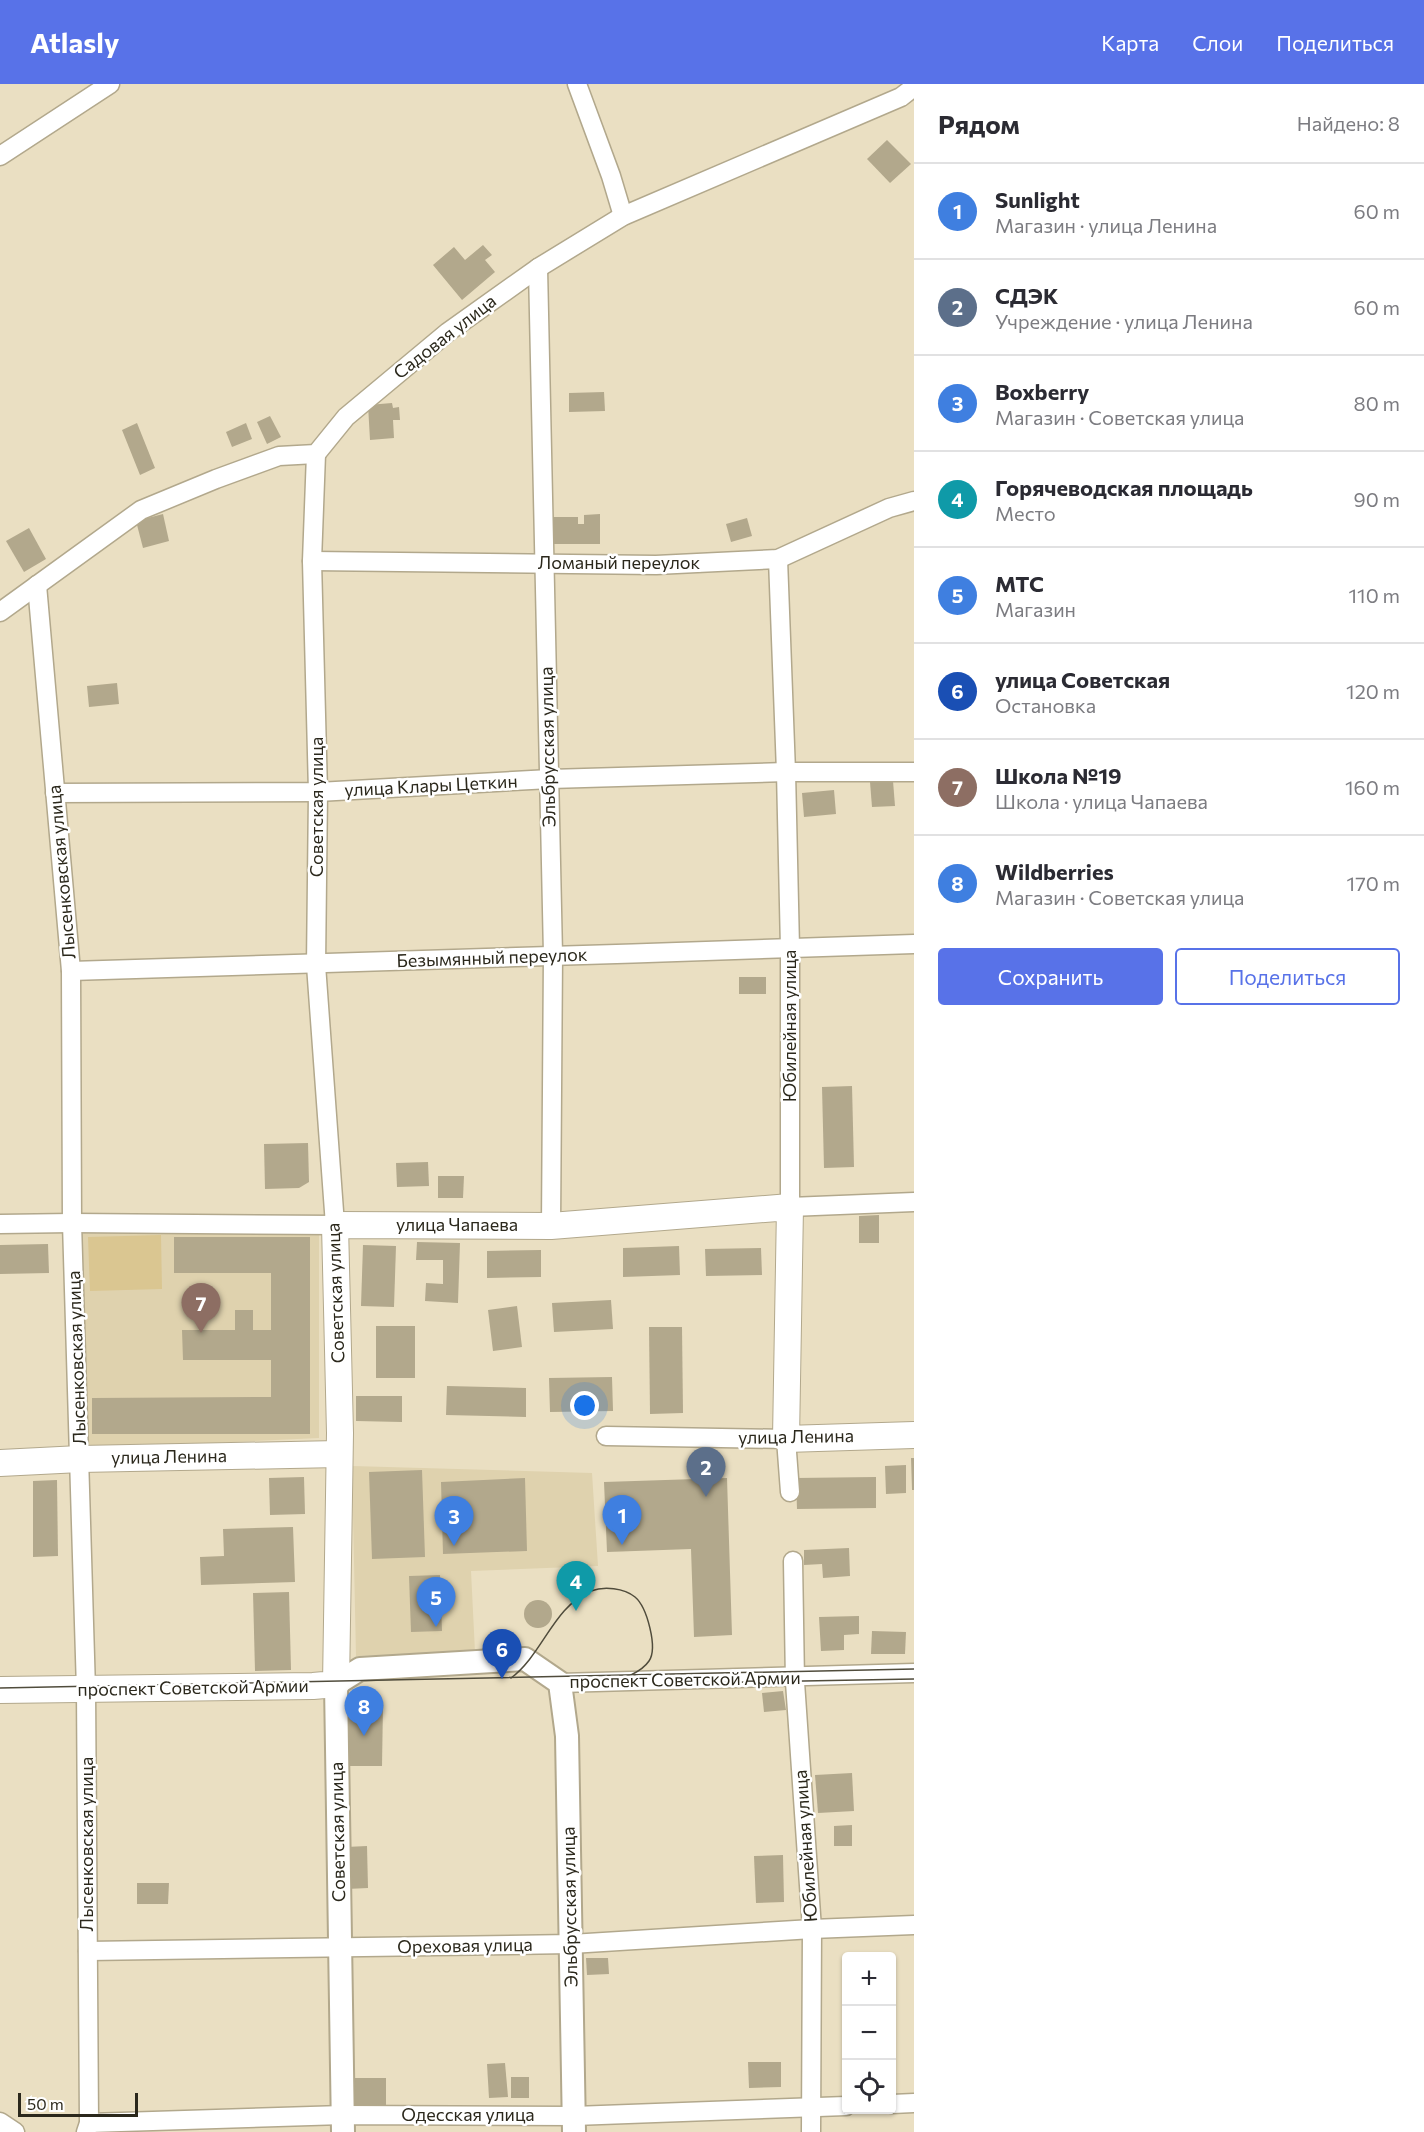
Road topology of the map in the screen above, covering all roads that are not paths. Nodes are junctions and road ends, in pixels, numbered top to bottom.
1 (110, 84) edge
2 (578, 84) edge
3 (914, 87) edge
4 (0, 156) edge
5 (623, 216) junction
6 (538, 268) junction
7 (316, 454) junction
8 (914, 501) edge
9 (778, 560) junction
10 (312, 561) junction
11 (543, 563) junction
12 (37, 585) junction
13 (0, 612) edge
14 (786, 772) junction
15 (914, 772) edge
16 (550, 779) junction
17 (318, 792) junction
18 (55, 793) junction
19 (914, 944) edge
20 (790, 948) junction
21 (553, 955) junction
22 (316, 965) junction
23 (71, 971) junction
24 (914, 1202) edge
25 (790, 1207) junction
26 (72, 1223) junction
27 (0, 1224) edge
28 (335, 1225) junction
29 (551, 1226) junction
30 (914, 1435) edge
31 (606, 1436) dead end
32 (786, 1439) junction
33 (339, 1454) junction
34 (81, 1459) junction
35 (0, 1463) edge
36 (790, 1492) dead end
37 (793, 1561) dead end
38 (914, 1673) edge
39 (795, 1677) junction
40 (560, 1683) junction
41 (336, 1684) junction
42 (0, 1690) edge
43 (86, 1690) junction
44 (914, 1925) edge
45 (812, 1929) junction
46 (571, 1944) junction
47 (340, 1949) junction
48 (88, 1951) junction
49 (914, 2103) edge
50 (896, 2104) edge
51 (842, 2106) edge
52 (810, 2107) junction
53 (0, 2122) edge
54 (343, 2123) edge
55 (574, 2124) edge
56 (87, 2127) edge
57 (15, 2132) edge
58 (811, 2132) edge

1 - 4 street
2 - 5 street
3 - 5 street, Садовая улица
5 - 6 street, Садовая улица
6 - 7 street, Садовая улица
6 - 11 street, Эльбрусская улица
7 - 10 street, Советская улица
7 - 12 street
8 - 9 street, Ломаный переулок
9 - 11 street, Ломаный переулок
9 - 14 street, Юбилейная улица
10 - 11 street, Ломаный переулок
10 - 17 street, Советская улица
11 - 16 street, Эльбрусская улица
12 - 13 street
12 - 18 street, Лысенковская улица
14 - 15 street, улица Клары Цеткин
14 - 16 street, улица Клары Цеткин
14 - 20 street, Юбилейная улица
16 - 17 street, улица Клары Цеткин
16 - 21 street, Эльбрусская улица
17 - 18 street, улица Клары Цеткин
17 - 22 street, Советская улица
18 - 23 street, Лысенковская улица
19 - 20 street, Безымянный переулок
20 - 21 street, Безымянный переулок
20 - 25 street, Юбилейная улица
21 - 22 street, Безымянный переулок
21 - 29 street, Эльбрусская улица
22 - 23 street, Безымянный переулок
22 - 28 street, Советская улица
23 - 26 street, Лысенковская улица
24 - 25 street, улица Чапаева
25 - 29 main road, улица Чапаева
25 - 32 main road, Юбилейная улица
26 - 27 street, улица Чапаева
26 - 28 street, улица Чапаева
26 - 34 street, Лысенковская улица
28 - 29 main road, улица Чапаева
28 - 33 main road, Советская улица
30 - 32 main road, улица Ленина
31 - 32 street, улица Ленина
32 - 36 street, Юбилейная улица
33 - 34 main road, улица Ленина
33 - 41 main road, Советская улица
34 - 35 main road, улица Ленина
34 - 43 street, Лысенковская улица
37 - 39 street, Юбилейная улица
38 - 39 street, проспект Советской Армии
39 - 40 street, проспект Советской Армии
39 - 45 street, Юбилейная улица
40 - 41 street, проспект Советской Армии
40 - 46 street, Эльбрусская улица
41 - 43 main road, проспект Советской Армии
41 - 47 street, Советская улица
42 - 43 main road, проспект Советской Армии
43 - 48 street, Лысенковская улица
44 - 45 street, Ореховая улица
45 - 46 street, Ореховая улица
45 - 52 street, Юбилейная улица
46 - 47 street, Ореховая улица
46 - 55 street, Эльбрусская улица
47 - 48 street, Ореховая улица
47 - 54 street, Советская улица
48 - 56 street, Лысенковская улица
49 - 50 street
51 - 52 street, Одесская улица
52 - 55 street, Одесская улица
52 - 58 street, Юбилейная улица
53 - 57 street
54 - 55 street, Одесская улица
54 - 56 street, Одесская улица

